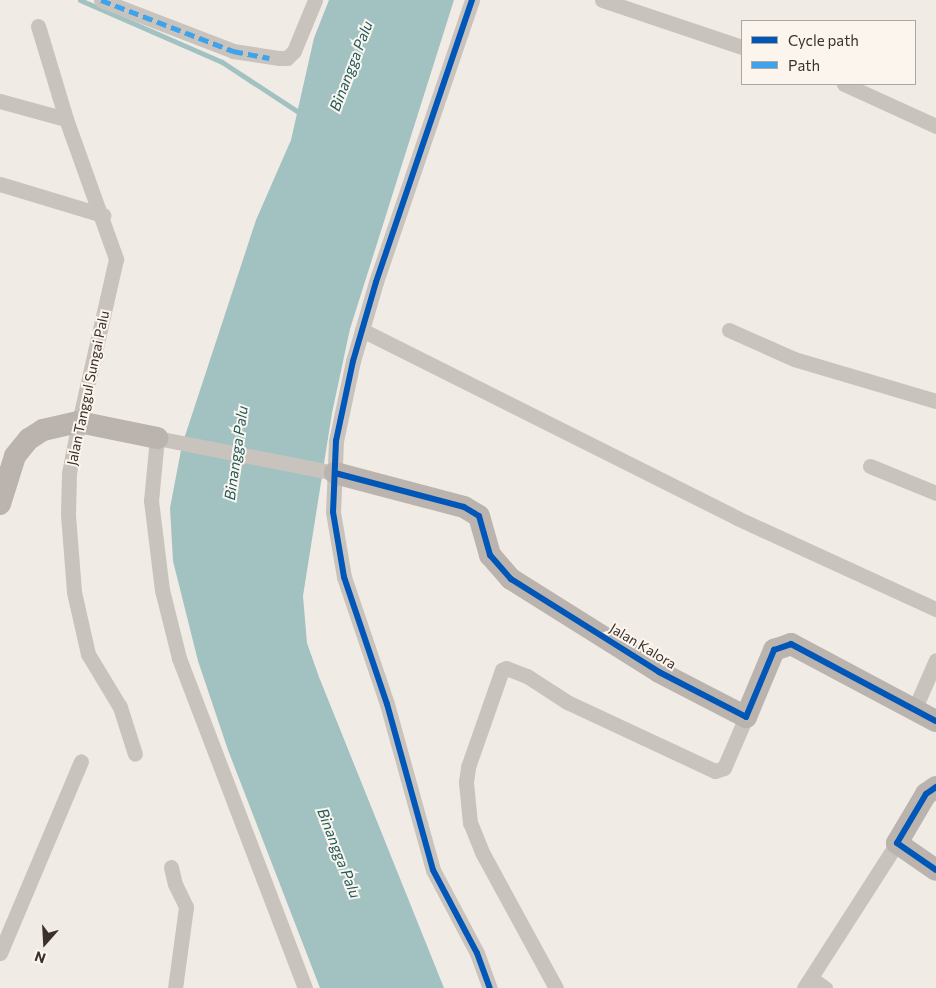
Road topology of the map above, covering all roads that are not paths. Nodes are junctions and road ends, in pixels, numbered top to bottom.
1 (101, 0) edge
2 (315, 0) edge
3 (472, 0) edge
4 (602, 0) edge
5 (38, 26) dead end
6 (741, 47) edge
7 (846, 85) edge
8 (0, 101) edge
9 (66, 119) junction
10 (936, 126) edge
11 (0, 184) edge
12 (103, 215) junction
13 (362, 330) junction
14 (729, 330) dead end
15 (936, 401) edge
16 (79, 422) junction
17 (164, 439) junction
18 (870, 466) dead end
19 (331, 472) junction
20 (936, 492) edge
21 (0, 504) edge
22 (936, 609) edge
23 (936, 660) edge
24 (914, 708) junction
25 (746, 717) junction
26 (936, 721) edge
27 (135, 754) dead end
28 (81, 761) dead end
29 (936, 787) edge
30 (897, 843) junction
31 (171, 867) dead end
32 (936, 870) edge
33 (0, 953) edge
34 (808, 983) edge
35 (175, 988) edge
36 (305, 988) edge
37 (490, 988) edge
38 (556, 988) edge
39 (824, 988) edge

1 - 2 street
3 - 13 street
4 - 6 street
5 - 9 street, Jalan Tanggul Sungai Palu
7 - 10 street
8 - 9 street
9 - 12 street, Jalan Tanggul Sungai Palu
11 - 12 street
12 - 16 street, Jalan Tanggul Sungai Palu
13 - 19 street
13 - 22 street
14 - 15 street
16 - 17 street
16 - 21 street
16 - 27 street, Jalan Tanggul Sungai Palu
17 - 19 street
17 - 36 street
18 - 20 street
19 - 25 street, Jalan Kalora
19 - 37 street
23 - 24 street
24 - 25 street
24 - 26 street
25 - 38 street
28 - 33 street
29 - 30 street
30 - 32 street
30 - 34 street
31 - 35 street
34 - 39 street

